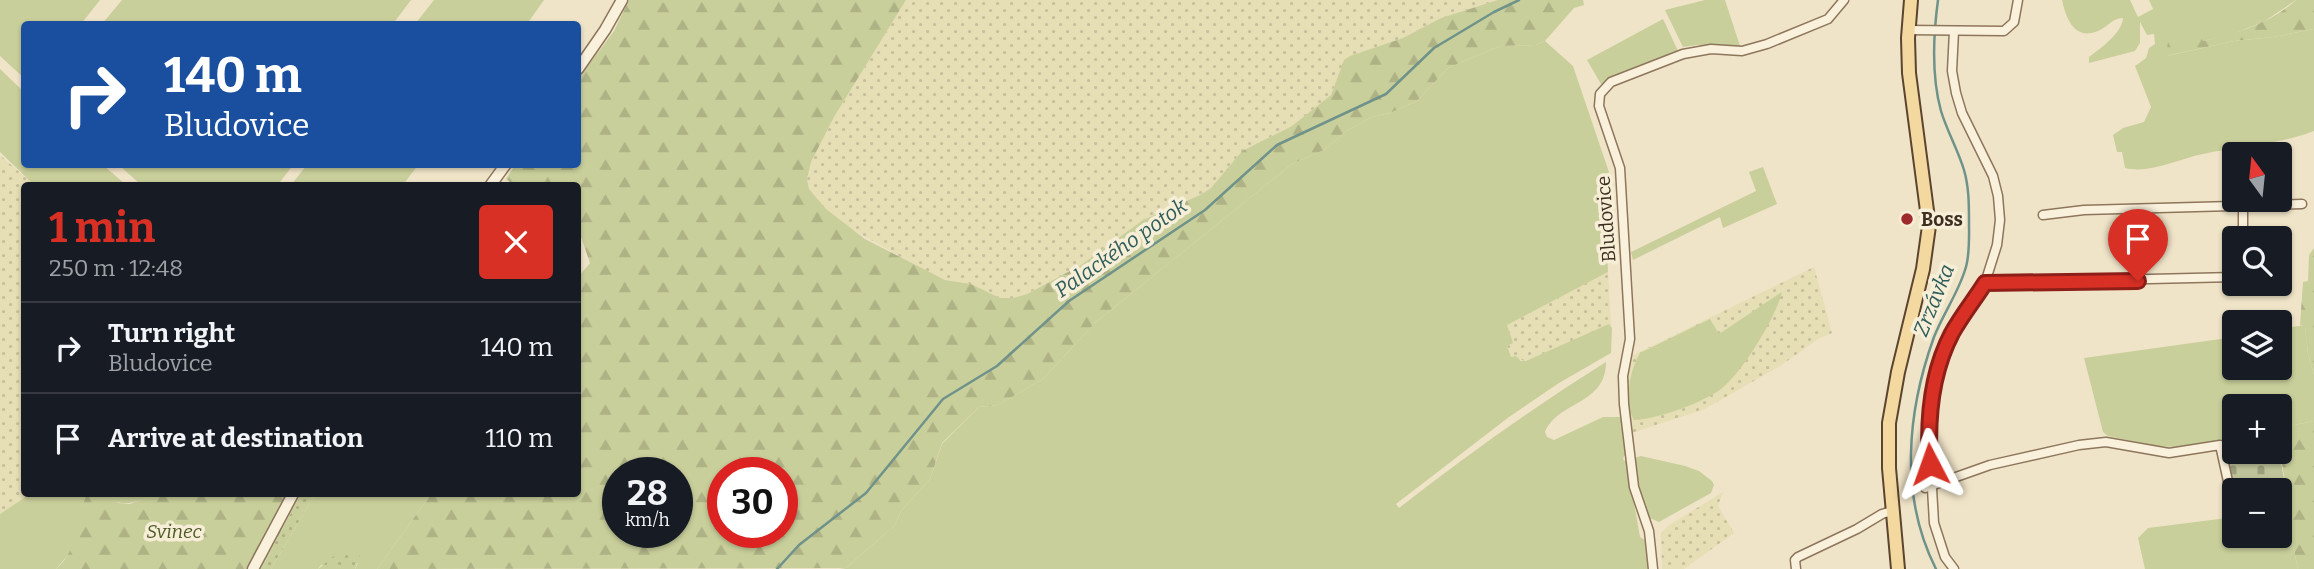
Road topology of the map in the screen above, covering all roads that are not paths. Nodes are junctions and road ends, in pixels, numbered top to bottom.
1 (622, 0) edge
2 (1844, 0) edge
3 (1911, 0) edge
4 (2018, 0) edge
5 (1908, 30) junction
6 (1950, 31) junction
7 (581, 65) edge
8 (2292, 204) edge
9 (2302, 204) dead end
10 (2222, 207) edge
11 (2043, 215) dead end
12 (2222, 277) edge
13 (1985, 283) junction
14 (2227, 478) edge
15 (1929, 487) junction
16 (291, 497) edge
17 (1892, 511) junction
18 (253, 569) edge
19 (1653, 569) edge
20 (1796, 569) edge
21 (1898, 569) edge
22 (1954, 569) edge

1 - 7 street
2 - 19 street, Bludovice
3 - 5 main road
4 - 6 street
5 - 6 street
5 - 17 main road
6 - 13 street
8 - 9 street
10 - 11 street
12 - 13 street
13 - 15 street
14 - 15 street
15 - 22 street
16 - 18 street
17 - 20 street
17 - 21 main road

